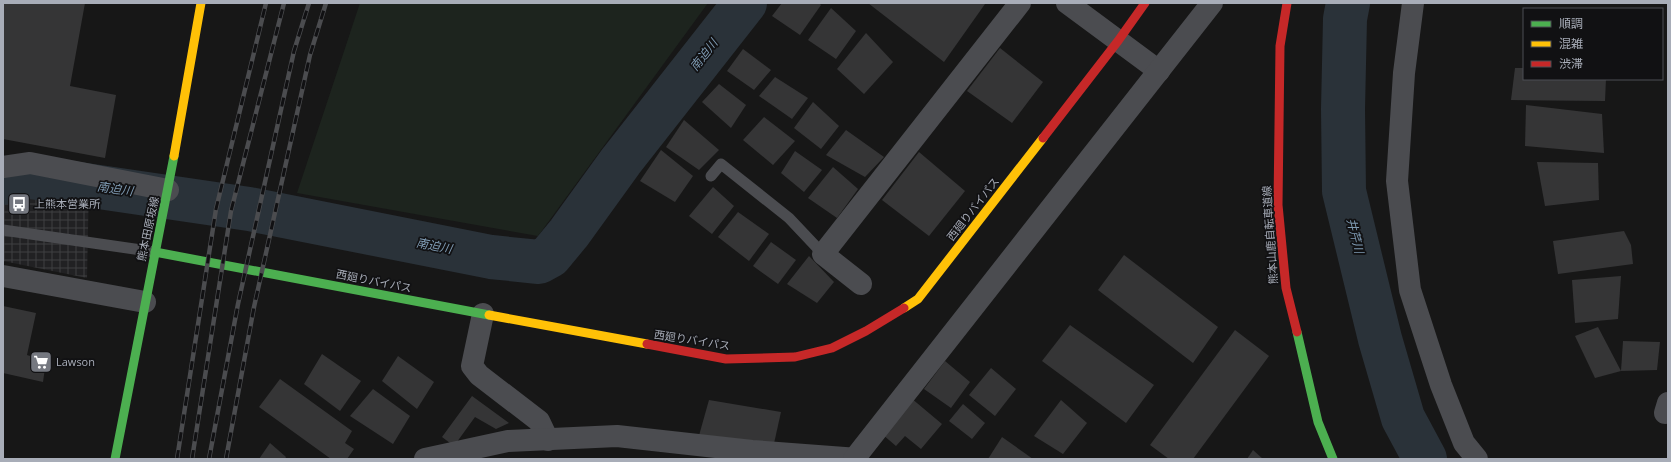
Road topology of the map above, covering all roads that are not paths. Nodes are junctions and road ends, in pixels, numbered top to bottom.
1 (200, 3) edge
2 (1020, 3) edge
3 (1067, 3) edge
4 (1145, 3) edge
5 (1212, 3) edge
6 (1287, 3) edge
7 (1413, 3) edge
8 (1118, 41) junction
9 (1159, 71) junction
10 (3, 167) edge
11 (711, 176) dead end
12 (168, 190) junction
13 (3, 230) edge
14 (155, 252) junction
15 (823, 254) junction
16 (3, 276) edge
17 (861, 284) dead end
18 (145, 302) junction
19 (483, 314) junction
20 (548, 440) junction
21 (115, 459) edge
22 (425, 459) edge
23 (854, 459) edge
24 (858, 459) edge
25 (1333, 459) edge
26 (1477, 459) edge

1 - 12 street, 熊本田原坂線
2 - 15 street
3 - 8 street
4 - 8 street, 西廻りバイパス
5 - 9 street
6 - 25 street, 熊本山鹿自転車道線
7 - 26 street
8 - 9 street
8 - 19 street, 西廻りバイパス
9 - 23 street
10 - 12 street
11 - 15 lane
12 - 14 street, 熊本田原坂線
13 - 14 lane
14 - 18 street, 熊本田原坂線
14 - 19 street, 西廻りバイパス
15 - 17 street
16 - 18 street
18 - 21 street, 熊本田原坂線
19 - 20 street
20 - 22 street
20 - 23 street
23 - 24 street

